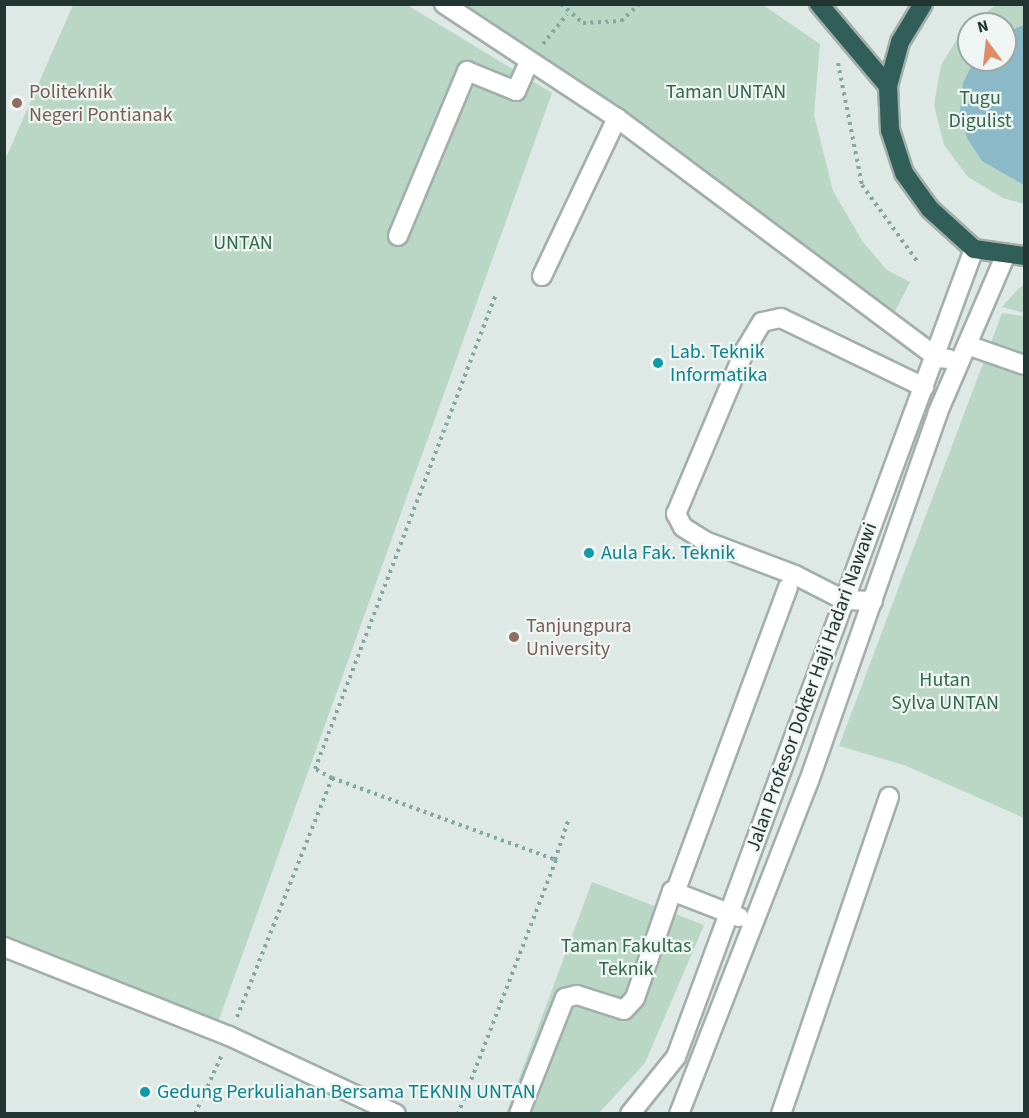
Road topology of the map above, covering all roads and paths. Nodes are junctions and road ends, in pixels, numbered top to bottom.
1 (444, 4) edge
2 (561, 4) edge
3 (639, 4) edge
4 (819, 4) edge
5 (923, 4) edge
6 (567, 14) junction
7 (836, 52) dead end
8 (528, 64) junction
9 (888, 86) junction
10 (617, 118) junction
11 (398, 236) dead end
12 (975, 249) junction
13 (1006, 254) junction
14 (1024, 256) edge
15 (918, 261) dead end
16 (542, 276) dead end
17 (495, 294) dead end
18 (964, 352) junction
19 (938, 358) junction
20 (1024, 365) edge
21 (924, 387) junction
22 (789, 588) dead end
23 (844, 600) junction
24 (873, 601) junction
25 (332, 778) junction
26 (889, 797) dead end
27 (568, 822) dead end
28 (555, 860) junction
29 (676, 890) junction
30 (728, 916) junction
31 (753, 918) junction
32 (4, 947) edge
33 (229, 1036) junction
34 (195, 1113) edge
35 (396, 1113) edge
36 (458, 1113) edge
37 (519, 1113) edge
38 (630, 1113) edge
39 (679, 1113) edge
40 (780, 1113) edge

1 - 8 lane
2 - 6 path
3 - 6 path
4 - 9 highway
5 - 9 highway
6 - 8 path
7 - 15 path
8 - 10 lane
8 - 11 lane
9 - 12 highway
10 - 16 lane
10 - 19 lane
12 - 13 highway
12 - 19 lane, Jalan Profesor Dokter Haji Hadari Nawawi
13 - 14 highway
13 - 18 lane, Jalan Profesor Dokter Haji Hadari Nawawi
17 - 25 path
18 - 19 lane
18 - 20 lane
18 - 24 lane, Jalan Profesor Dokter Haji Hadari Nawawi
19 - 21 lane, Jalan Profesor Dokter Haji Hadari Nawawi
21 - 23 lane, Jalan Profesor Dokter Haji Hadari Nawawi
21 - 23 lane
22 - 29 lane
23 - 24 lane
23 - 30 lane, Jalan Profesor Dokter Haji Hadari Nawawi
24 - 31 lane, Jalan Profesor Dokter Haji Hadari Nawawi
25 - 28 path
25 - 33 path
26 - 40 lane
27 - 28 path
28 - 36 path
29 - 30 lane
29 - 37 lane
30 - 31 lane
30 - 38 lane, Jalan Profesor Dokter Haji Hadari Nawawi
31 - 39 lane, Jalan Profesor Dokter Haji Hadari Nawawi
32 - 33 lane
33 - 34 path
33 - 35 lane

